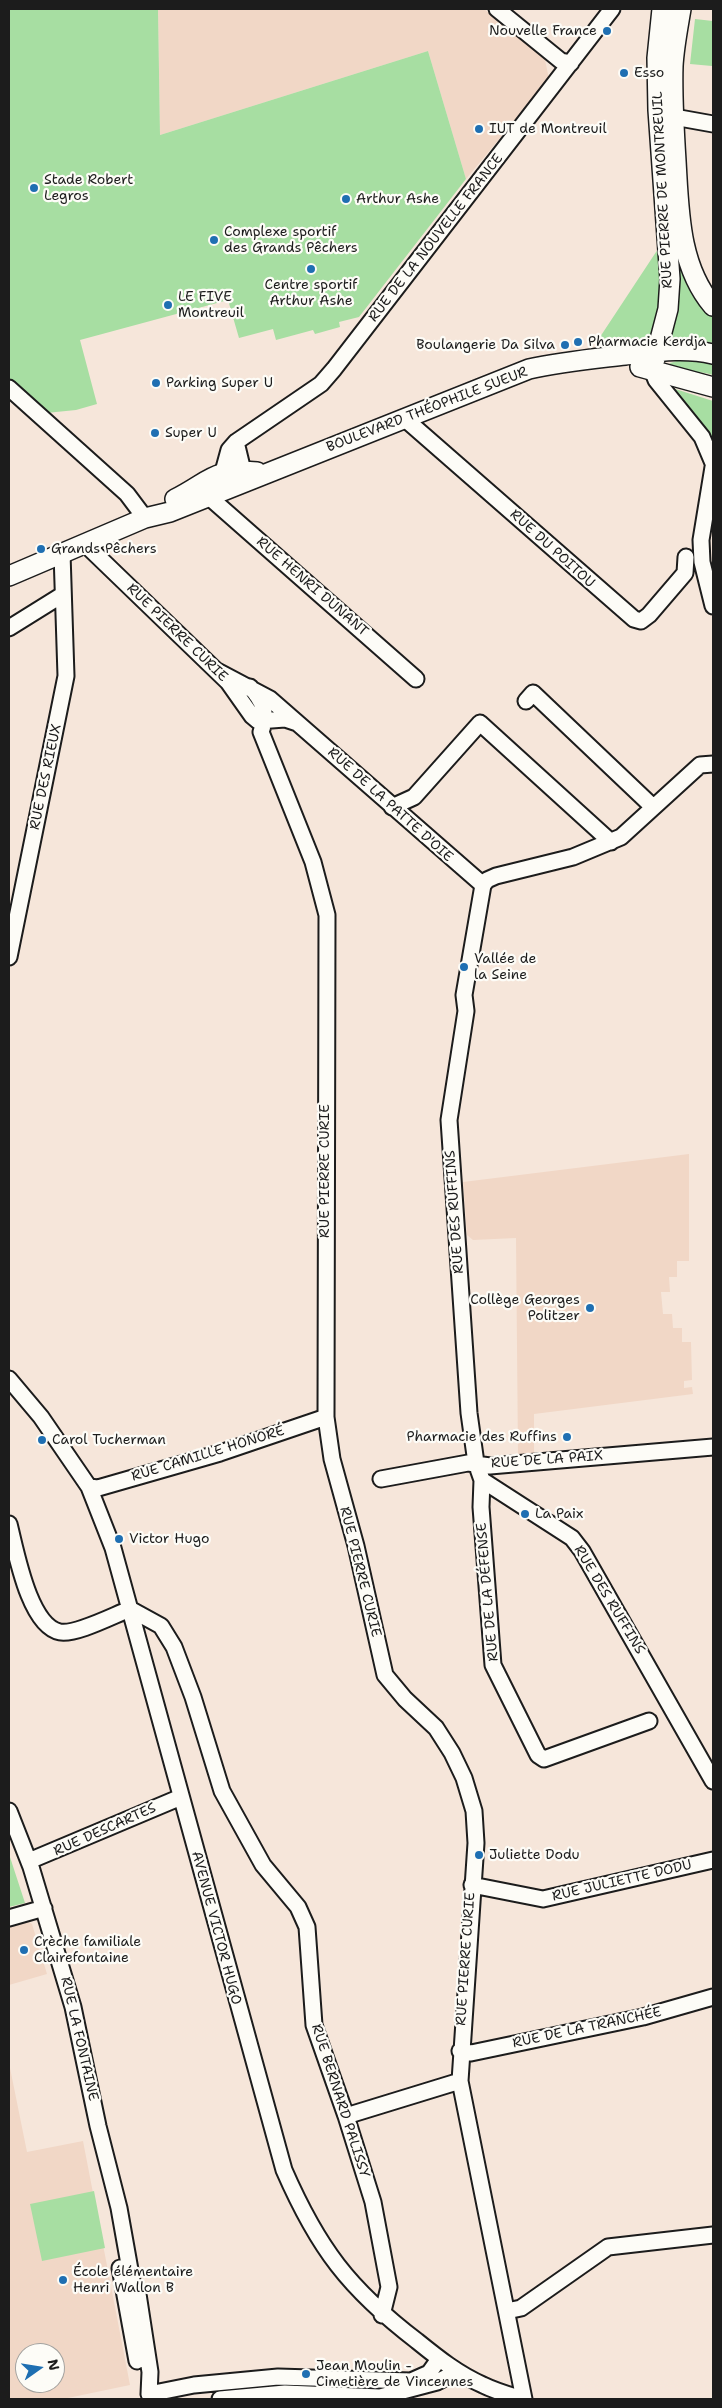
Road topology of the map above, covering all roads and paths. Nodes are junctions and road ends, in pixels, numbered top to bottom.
1 (497, 9) edge
2 (612, 9) edge
3 (662, 9) edge
4 (681, 9) edge
5 (571, 63) junction
6 (674, 117) junction
7 (713, 124) edge
8 (713, 306) edge
9 (656, 352) junction
10 (713, 354) edge
11 (595, 358) junction
12 (652, 370) junction
13 (713, 387) edge
14 (9, 388) edge
15 (404, 418) junction
16 (236, 442) junction
17 (713, 464) edge
18 (713, 467) edge
19 (243, 471) junction
20 (223, 472) junction
21 (264, 473) junction
22 (208, 496) junction
23 (149, 516) junction
24 (85, 544) junction
25 (62, 553) junction
26 (686, 557) dead end
27 (9, 576) edge
28 (62, 595) junction
29 (713, 606) edge
30 (9, 628) edge
31 (217, 671) junction
32 (416, 679) dead end
33 (250, 687) junction
34 (526, 700) dead end
35 (265, 722) junction
36 (299, 724) junction
37 (713, 764) edge
38 (392, 807) junction
39 (653, 807) junction
40 (611, 842) junction
41 (483, 885) junction
42 (9, 957) edge
43 (9, 1379) edge
44 (326, 1417) junction
45 (713, 1447) edge
46 (476, 1464) junction
47 (381, 1479) dead end
48 (482, 1480) junction
49 (88, 1487) junction
50 (9, 1524) edge
51 (130, 1609) junction
52 (649, 1721) dead end
53 (713, 1780) edge
54 (181, 1797) junction
55 (9, 1811) edge
56 (713, 1860) edge
57 (29, 1861) junction
58 (472, 1885) junction
59 (44, 1908) junction
60 (9, 1918) edge
61 (713, 1997) edge
62 (460, 2051) junction
63 (460, 2082) junction
64 (346, 2116) junction
65 (713, 2234) edge
66 (507, 2311) junction
67 (382, 2315) junction
68 (440, 2359) junction
69 (457, 2372) junction
70 (150, 2396) edge
71 (220, 2399) edge
72 (523, 2399) edge

1 - 5 street
2 - 5 street, RUE DE LA NOUVELLE FRANCE
3 - 9 main road, RUE PIERRE DE MONTREUIL
4 - 6 main road, RUE PIERRE DE MONTREUIL
5 - 16 street, RUE DE LA NOUVELLE FRANCE
6 - 7 street
6 - 8 main road, RUE PIERRE DE MONTREUIL
9 - 10 main road, BOULEVARD THÉOPHILE SUEUR
9 - 11 main road, BOULEVARD THÉOPHILE SUEUR
9 - 12 main road, RUE PIERRE DE MONTREUIL
11 - 12 main road, BOULEVARD THÉOPHILE SUEUR
11 - 15 main road, BOULEVARD THÉOPHILE SUEUR
12 - 13 main road, BOULEVARD THÉOPHILE SUEUR
12 - 17 street
14 - 23 street
15 - 21 main road, BOULEVARD THÉOPHILE SUEUR
15 - 26 street, RUE DU POITOU
16 - 19 street
16 - 20 street, RUE DE LA NOUVELLE FRANCE
18 - 29 street
19 - 20 main road, BOULEVARD THÉOPHILE SUEUR
19 - 21 main road, BOULEVARD THÉOPHILE SUEUR
20 - 23 main road, BOULEVARD THÉOPHILE SUEUR
21 - 22 main road, BOULEVARD THÉOPHILE SUEUR
22 - 23 main road, BOULEVARD THÉOPHILE SUEUR
22 - 32 street, RUE HENRI DUNANT
23 - 24 main road, BOULEVARD THÉOPHILE SUEUR
24 - 25 main road, BOULEVARD THÉOPHILE SUEUR
24 - 31 street, RUE PIERRE CURIE
25 - 27 main road, BOULEVARD THÉOPHILE SUEUR
25 - 28 street, RUE DES RIEUX
28 - 30 street
28 - 42 street, RUE DES RIEUX
31 - 33 street, RUE DE LA PATTE D'OIE
31 - 35 street, RUE PIERRE CURIE
33 - 35 street, RUE PIERRE CURIE
33 - 36 street, RUE DE LA PATTE D'OIE
34 - 39 street
35 - 36 street
35 - 44 street, RUE PIERRE CURIE
36 - 38 street, RUE DE LA PATTE D'OIE
37 - 39 street
38 - 40 street
38 - 41 street, RUE DE LA PATTE D'OIE
39 - 40 street
40 - 41 street
41 - 46 street, RUE DES RUFFINS
43 - 49 street, AVENUE VICTOR HUGO
44 - 49 street, RUE CAMILLE HONORÉ
44 - 58 street, RUE PIERRE CURIE
45 - 46 street, RUE DE LA PAIX
46 - 47 street, RUE DE LA PAIX
46 - 48 street, RUE DES RUFFINS
48 - 52 street, RUE DE LA DÉFENSE
48 - 53 street, RUE DES RUFFINS
49 - 51 street, AVENUE VICTOR HUGO
50 - 51 street
51 - 54 street, AVENUE VICTOR HUGO
51 - 64 street, RUE BERNARD PALISSY
54 - 57 street, RUE DESCARTES
54 - 67 street, AVENUE VICTOR HUGO
55 - 57 street, RUE LA FONTAINE
56 - 58 street, RUE JULIETTE DODU
57 - 59 street, RUE LA FONTAINE
58 - 62 street, RUE PIERRE CURIE
59 - 60 street
59 - 70 street, RUE LA FONTAINE
61 - 62 street, RUE DE LA TRANCHÉE
62 - 63 street, RUE PIERRE CURIE
63 - 64 street
63 - 66 street, RUE PIERRE CURIE
64 - 67 street, RUE BERNARD PALISSY
65 - 66 street
66 - 72 street, RUE PIERRE CURIE
67 - 68 street, AVENUE VICTOR HUGO
68 - 69 street, AVENUE VICTOR HUGO
68 - 70 street
69 - 71 street
69 - 72 street, AVENUE VICTOR HUGO

